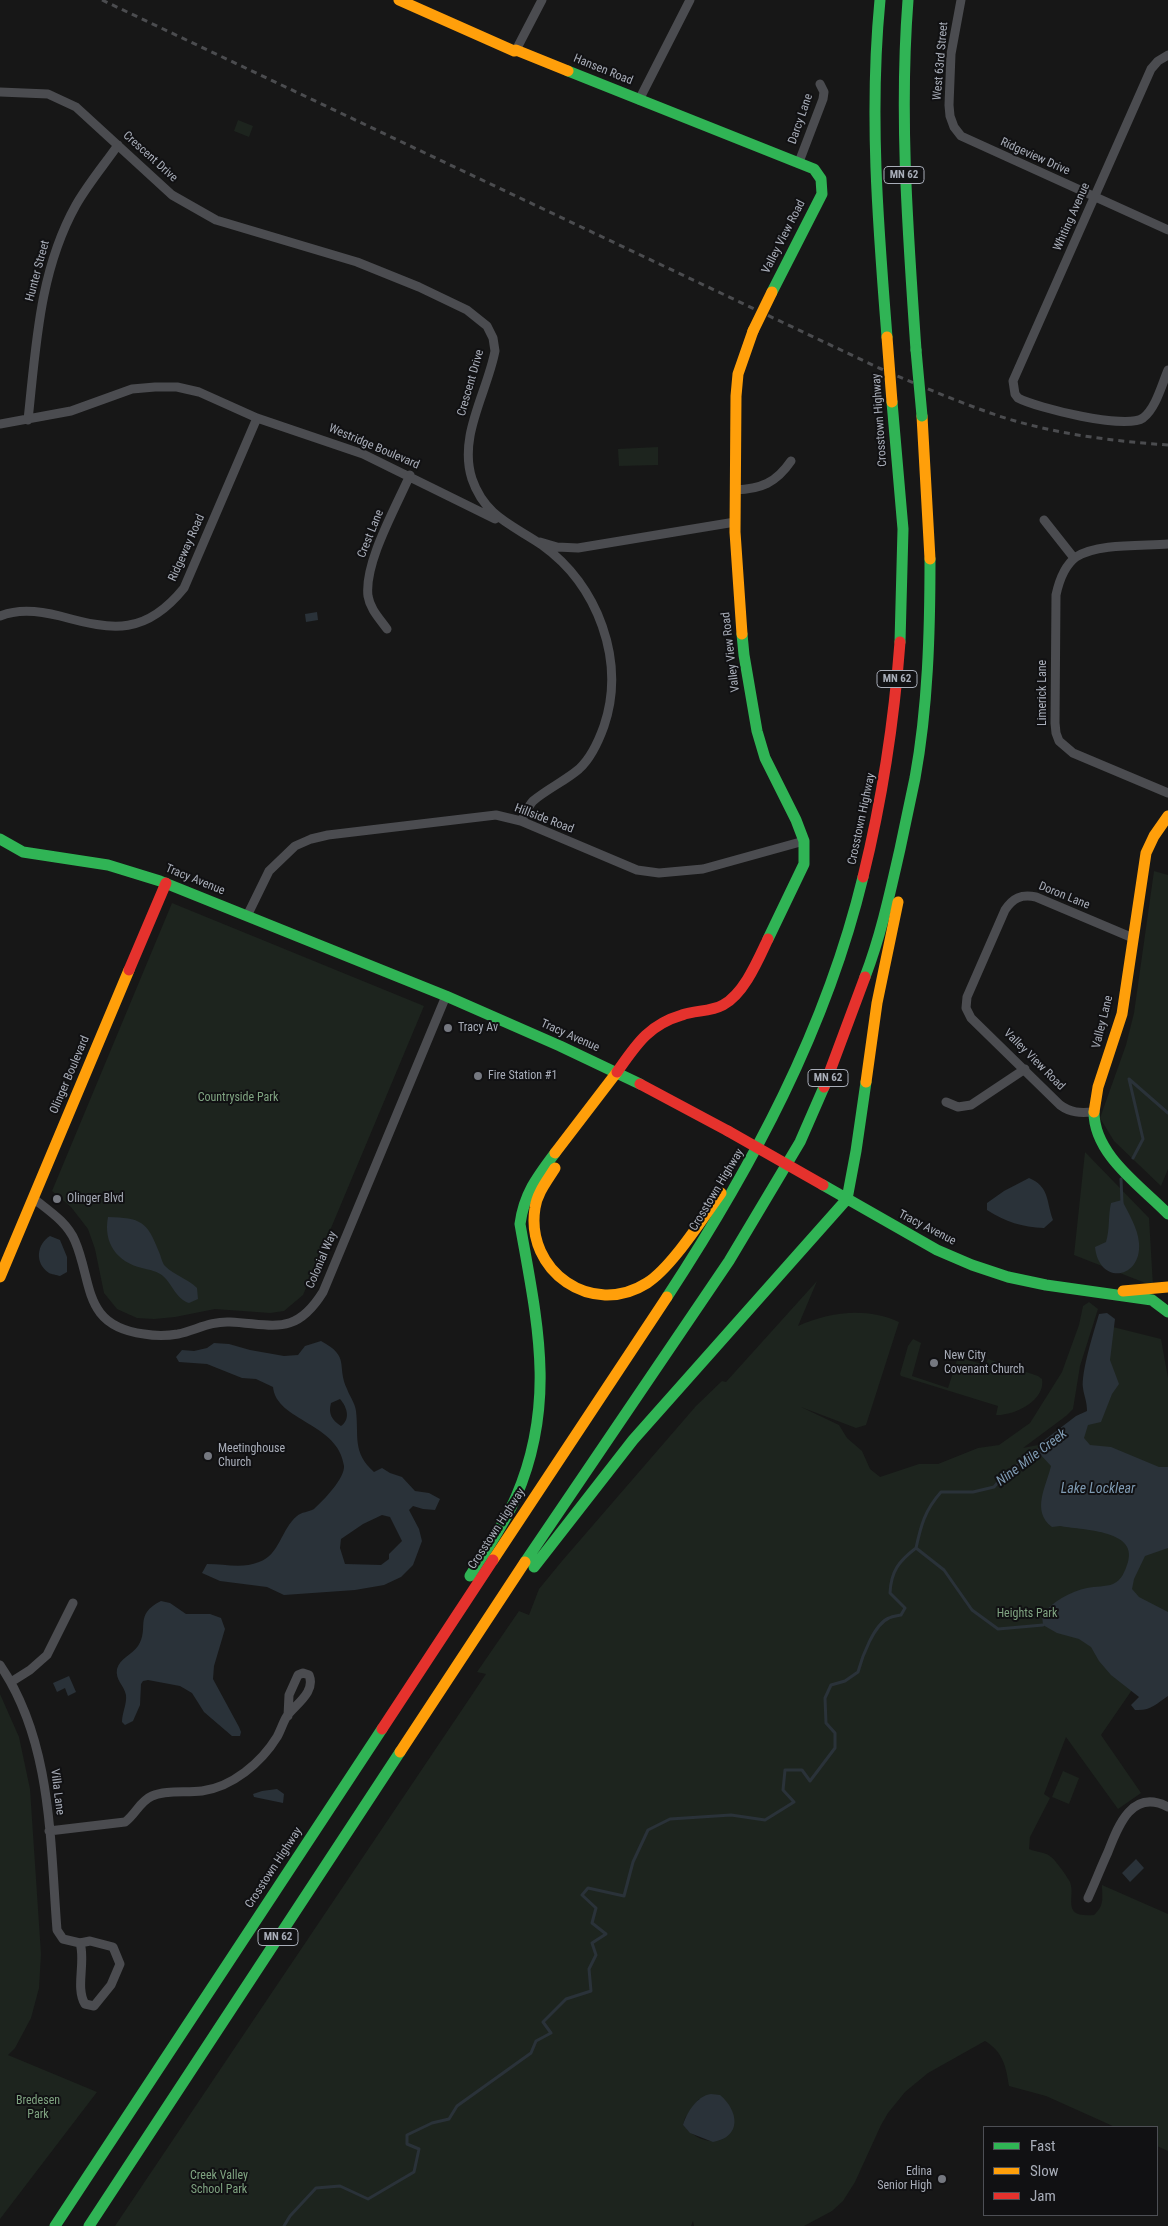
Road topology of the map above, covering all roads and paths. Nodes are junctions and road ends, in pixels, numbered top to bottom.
1 (399, 0) edge
2 (542, 0) edge
3 (690, 0) edge
4 (880, 0) edge
5 (908, 0) edge
6 (961, 0) edge
7 (516, 50) junction
8 (1167, 55) edge
9 (820, 84) dead end
10 (0, 92) edge
11 (639, 100) junction
12 (953, 124) joint
13 (118, 146) junction
14 (799, 162) junction
15 (1095, 197) junction
16 (1168, 230) edge
17 (1168, 370) edge
18 (257, 418) junction
19 (28, 420) junction
20 (0, 424) edge
21 (791, 461) dead end
22 (410, 476) junction
23 (735, 490) junction
24 (1044, 520) dead end
25 (735, 522) junction
26 (520, 532) junction
27 (1168, 544) edge
28 (1074, 558) junction
29 (0, 616) edge
30 (387, 630) dead end
31 (915, 777) junction
32 (1168, 793) edge
33 (1168, 816) edge
34 (521, 821) junction
35 (0, 839) edge
36 (804, 841) junction
37 (166, 883) junction
38 (248, 916) junction
39 (1133, 938) junction
40 (446, 996) junction
41 (966, 1008) joint
42 (799, 1063) junction
43 (1025, 1069) junction
44 (617, 1072) junction
45 (946, 1102) dead end
46 (1093, 1112) junction
47 (33, 1198) junction
48 (847, 1200) junction
49 (1168, 1214) edge
50 (0, 1277) edge
51 (1168, 1287) edge
52 (1112, 1293) junction
53 (1168, 1297) edge
54 (1168, 1305) edge
55 (1168, 1312) edge
56 (73, 1603) dead end
57 (468, 1648) junction
58 (0, 1665) edge
59 (11, 1682) junction
60 (402, 1698) junction
61 (288, 1716) dead end
62 (1168, 1808) edge
63 (49, 1831) junction
64 (1088, 1898) dead end
65 (80, 1943) junction
66 (55, 2226) edge
67 (89, 2226) edge

1 - 7 main road, Hansen Road
2 - 7 street
3 - 11 street
4 - 42 main road, Crosstown Highway / MN 62, bridge
5 - 31 main road, MN 62, bridge
6 - 12 street, West 63rd Street
7 - 11 main road, Hansen Road
8 - 15 street, Whiting Avenue
9 - 14 street, Darcy Lane
10 - 13 street, Crescent Drive
11 - 14 main road, Hansen Road
12 - 15 street, Ridgeview Drive
13 - 19 street, Hunter Street
13 - 26 street, Crescent Drive
14 - 23 main road, Valley View Road, bridge
15 - 16 street, Ridgeview Drive
15 - 17 street, Whiting Avenue
18 - 19 street, Westridge Boulevard
18 - 22 street, Westridge Boulevard
18 - 29 street, Ridgeway Road
19 - 20 street, Westridge Boulevard
21 - 23 street
22 - 26 street, Westridge Boulevard
22 - 30 street, Crest Lane
23 - 25 main road, Valley View Road
24 - 28 street
25 - 26 street, Westridge Boulevard
25 - 36 main road, Valley View Road
26 - 34 street, Crescent Drive
27 - 28 street
28 - 32 street, Limerick Lane
31 - 48 main road
31 - 57 main road, MN 62
33 - 39 main road, Valley Lane
34 - 36 street, Hillside Road
34 - 38 street, Hillside Road
35 - 37 main road, Tracy Avenue
36 - 44 main road, Valley View Road
37 - 38 main road, Tracy Avenue
37 - 47 main road, Olinger Boulevard
38 - 40 main road, Tracy Avenue
39 - 41 street, Doron Lane
39 - 46 main road, Valley Lane
40 - 44 main road, Tracy Avenue
40 - 47 street, Colonial Way
41 - 43 street, Valley View Road
42 - 44 main road
42 - 60 main road, Crosstown Highway / MN 62
43 - 45 street
43 - 46 street, Valley View Road
44 - 48 main road, Tracy Avenue, bridge
44 - 60 main road
46 - 49 main road, Valley Lane
47 - 50 main road, Olinger Boulevard
48 - 52 main road, Tracy Avenue
48 - 57 main road
51 - 52 main road, Tracy Avenue
52 - 55 main road, Tracy Avenue
53 - 54 main road
56 - 59 street
57 - 67 main road, MN 62
58 - 59 street, Villa Lane
59 - 63 street, Villa Lane
60 - 66 main road, Crosstown Highway / MN 62
61 - 63 street
62 - 64 street
63 - 65 street, Villa Lane
65 - 65 street

